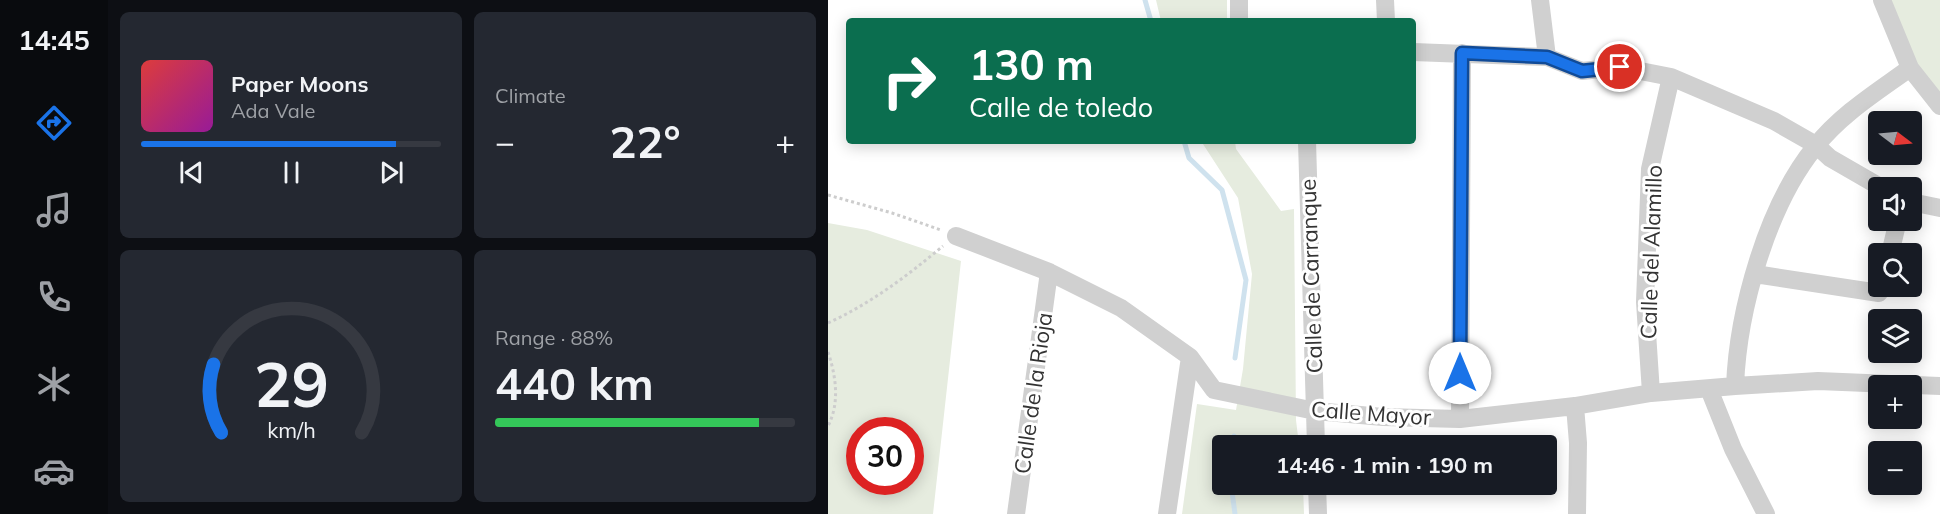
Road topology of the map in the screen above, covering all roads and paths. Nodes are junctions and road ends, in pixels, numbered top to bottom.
1 (1239, 0) edge
2 (1385, 0) edge
3 (1540, 0) edge
4 (1882, 0) edge
5 (1239, 18) edge
6 (1386, 18) edge
7 (1416, 52) edge
8 (1462, 53) junction
9 (1547, 57) junction
10 (1910, 68) junction
11 (1671, 77) junction
12 (1940, 106) edge
13 (1307, 144) edge
14 (1816, 145) junction
15 (1868, 180) edge
16 (828, 195) edge
17 (1922, 204) edge
18 (1940, 208) edge
19 (956, 236) junction
20 (1049, 272) junction
21 (1755, 274) junction
22 (1868, 291) edge
23 (828, 323) edge
24 (828, 352) edge
25 (1190, 357) junction
26 (1736, 386) junction
27 (1940, 386) edge
28 (1709, 389) junction
29 (1651, 393) junction
30 (1575, 406) junction
31 (1315, 411) junction
32 (1460, 419) junction
33 (828, 426) edge
34 (1316, 435) edge
35 (1317, 495) edge
36 (1016, 514) edge
37 (1167, 514) edge
38 (1317, 514) edge
39 (1577, 514) edge
40 (1766, 514) edge

1 - 5 street
2 - 6 street
3 - 9 street
4 - 10 street
7 - 8 street
8 - 9 street
8 - 32 street
9 - 11 street
10 - 12 street
10 - 14 street
11 - 14 street
11 - 29 street, Calle del Alamillo
13 - 31 street, Calle de Carranque
14 - 15 street
14 - 21 street
16 - 19 path
17 - 18 street
19 - 20 street, Calle Mayor
19 - 23 path
20 - 25 street, Calle Mayor
20 - 36 street, Calle de la Rioja
21 - 22 street
21 - 26 street
24 - 33 path
25 - 31 street, Calle Mayor
25 - 37 street
26 - 27 street, Calle Mayor
26 - 28 street, Calle Mayor
28 - 29 street, Calle Mayor
28 - 40 street
29 - 30 street, Calle Mayor
30 - 32 street, Calle Mayor
30 - 39 street
31 - 32 street, Calle Mayor
31 - 34 street, Calle de Carranque
35 - 38 street

